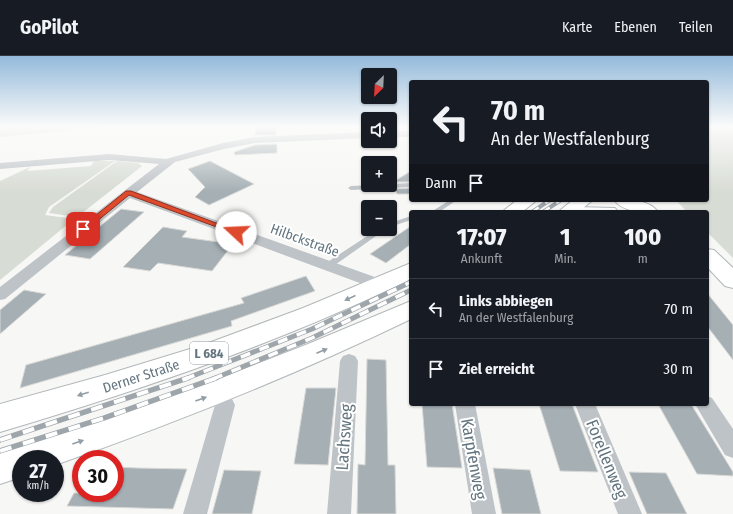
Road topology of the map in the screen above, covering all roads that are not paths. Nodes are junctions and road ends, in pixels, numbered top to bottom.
1 (214, 148) edge
2 (165, 162) junction
3 (15, 164) junction
4 (0, 166) edge
5 (0, 176) edge
6 (409, 185) edge
7 (351, 188) dead end
8 (128, 193) junction
9 (451, 202) edge
10 (525, 202) edge
11 (581, 202) edge
12 (627, 202) edge
13 (651, 202) edge
14 (437, 210) edge
15 (514, 210) edge
16 (570, 210) edge
17 (645, 210) edge
18 (662, 210) edge
19 (409, 219) edge
20 (397, 223) edge
21 (372, 236) edge
22 (709, 257) edge
23 (329, 265) junction
24 (409, 271) edge
25 (733, 281) edge
26 (381, 284) junction
27 (0, 295) edge
28 (409, 310) edge
29 (349, 361) dead end
30 (225, 405) dead end
31 (465, 406) edge
32 (585, 406) edge
33 (706, 406) edge
34 (0, 418) edge
35 (733, 448) edge
36 (54, 450) edge
37 (12, 464) edge
38 (0, 468) edge
39 (195, 514) edge
40 (339, 514) edge
41 (484, 514) edge
42 (630, 514) edge

1 - 2 street
2 - 3 street
2 - 8 street
3 - 4 street
3 - 5 street
6 - 7 lane
8 - 23 street, Hilbckstraße
8 - 27 street
9 - 14 lane
10 - 15 main road
11 - 16 main road
12 - 17 main road
13 - 18 main road
19 - 20 lane
21 - 23 lane
22 - 25 main road
23 - 26 street, Hilbckstraße
24 - 26 main road, Derner Straße / L 684
26 -> 34 main road, Derner Straße / L 684
36 -> 28 main road
29 - 40 street, Lachsweg
30 - 39 street
31 - 41 street, Karpfenweg
32 - 42 street, Forellenweg
33 - 35 street
37 - 38 main road

